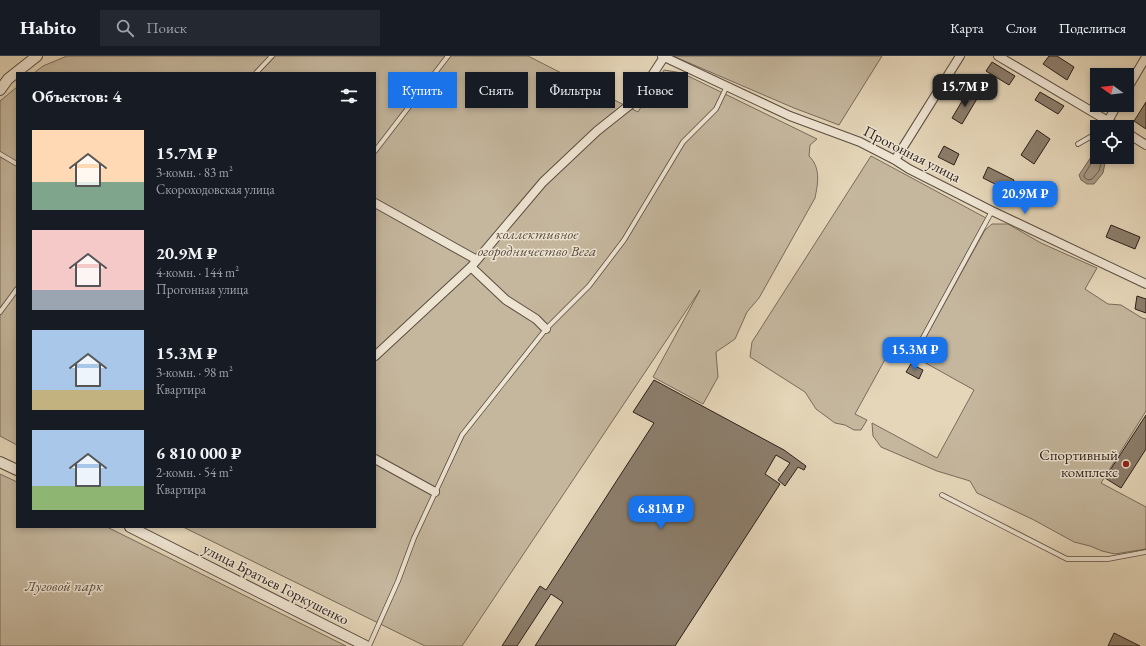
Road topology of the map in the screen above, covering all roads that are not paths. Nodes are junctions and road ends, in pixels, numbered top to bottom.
1 (37, 56) edge
2 (272, 56) edge
3 (448, 56) edge
4 (663, 56) edge
5 (960, 56) edge
6 (998, 56) edge
7 (1146, 57) edge
8 (18, 72) edge
9 (257, 72) edge
10 (16, 73) edge
11 (1134, 77) edge
12 (727, 86) junction
13 (0, 90) edge
14 (1099, 120) edge
15 (1090, 137) edge
16 (1134, 137) edge
17 (1078, 144) dead end
18 (1146, 145) edge
19 (376, 150) edge
20 (0, 154) edge
21 (895, 160) junction
22 (16, 163) edge
23 (376, 204) edge
24 (992, 211) junction
25 (477, 260) junction
26 (471, 267) junction
27 (1146, 284) edge
28 (16, 290) edge
29 (0, 312) edge
30 (546, 329) junction
31 (376, 355) edge
32 (913, 356) dead end
33 (376, 460) edge
34 (0, 462) edge
35 (16, 470) edge
36 (435, 492) junction
37 (942, 495) dead end
38 (132, 528) edge
39 (1146, 552) edge
40 (366, 646) edge
41 (369, 646) edge

1 - 8 street
2 - 9 lane
3 - 19 lane
4 - 12 street, Прогонная улица
4 - 25 street
5 - 21 street
6 - 14 street
7 - 11 street
10 - 13 street
12 - 21 street, Прогонная улица
12 - 30 lane
15 - 17 lane
16 - 18 street
20 - 22 lane
21 - 24 street, Прогонная улица
23 - 25 street
24 - 27 street, Прогонная улица
24 - 32 lane
25 - 26 street
26 - 30 street
26 - 31 street
28 - 29 lane
30 - 36 lane
33 - 36 street
34 - 35 street
36 - 41 lane
37 - 39 lane
38 - 40 street, улица Братьев Горкушенко

